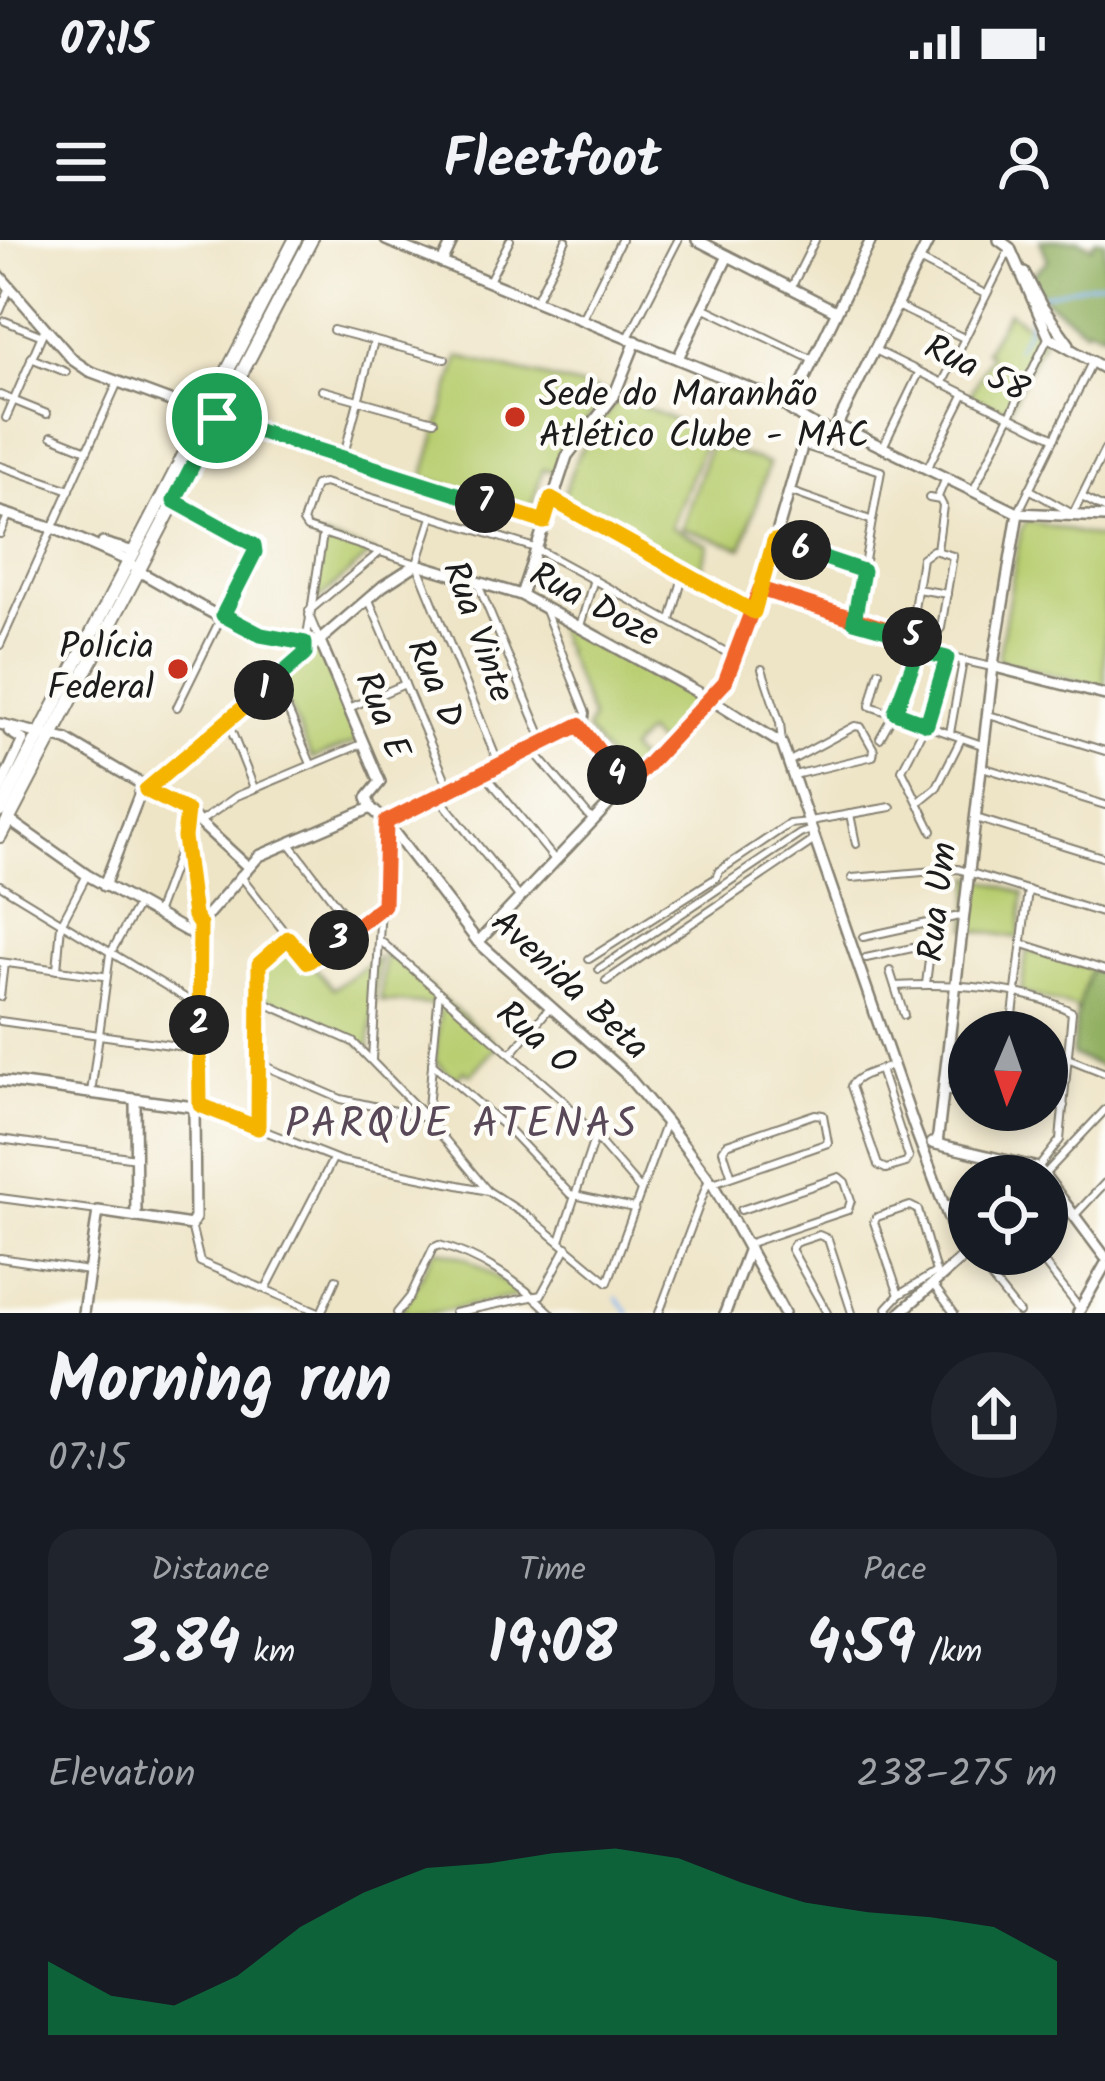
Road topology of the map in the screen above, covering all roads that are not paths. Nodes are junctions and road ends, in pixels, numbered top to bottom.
1 (295, 240) edge
2 (310, 240) edge
3 (453, 240) edge
4 (510, 240) edge
5 (566, 240) edge
6 (621, 240) edge
7 (678, 240) edge
8 (697, 240) edge
9 (815, 240) edge
10 (929, 240) edge
11 (393, 241) edge
12 (866, 242) edge
13 (1007, 243) edge
14 (728, 256) junction
15 (919, 260) junction
16 (442, 262) junction
17 (0, 276) edge
18 (489, 281) junction
19 (10, 287) junction
20 (791, 288) junction
21 (986, 295) junction
22 (536, 300) junction
23 (1035, 302) junction
24 (897, 305) junction
25 (703, 307) junction
26 (0, 311) edge
27 (836, 311) junction
28 (582, 319) junction
29 (5, 321) dead end
30 (333, 330) dead end
31 (42, 332) junction
32 (1049, 337) junction
33 (964, 338) junction
34 (632, 340) junction
35 (374, 341) junction
36 (874, 350) junction
37 (31, 358) junction
38 (678, 358) junction
39 (445, 359) dead end
40 (813, 359) junction
41 (1093, 360) junction
42 (1105, 366) edge
43 (66, 372) dead end
44 (919, 373) junction
45 (118, 382) junction
46 (942, 384) junction
47 (322, 389) dead end
48 (0, 395) edge
49 (964, 395) junction
50 (358, 400) junction
51 (13, 401) junction
52 (790, 410) junction
53 (47, 414) dead end
54 (211, 416) junction
55 (1010, 416) junction
56 (6, 418) dead end
57 (434, 421) dead end
58 (809, 423) junction
59 (835, 428) junction
60 (52, 436) dead end
61 (1055, 438) junction
62 (802, 445) junction
63 (883, 447) junction
64 (1105, 449) edge
65 (87, 451) junction
66 (343, 458) junction
67 (0, 466) edge
68 (927, 469) junction
69 (946, 478) junction
70 (1029, 489) junction
71 (70, 490) junction
72 (789, 491) junction
73 (973, 491) junction
74 (1082, 496) junction
75 (551, 499) junction
76 (174, 501) junction
77 (1018, 513) junction
78 (1105, 513) edge
79 (4, 514) edge
80 (1073, 514) junction
81 (433, 516) junction
82 (872, 521) junction
83 (544, 522) junction
84 (57, 530) junction
85 (0, 534) edge
86 (323, 534) junction
87 (774, 541) junction
88 (535, 548) junction
89 (937, 550) junction
90 (380, 552) junction
91 (136, 561) junction
92 (417, 564) junction
93 (863, 571) junction
94 (684, 573) junction
95 (594, 579) junction
96 (477, 582) junction
97 (760, 589) junction
98 (917, 589) junction
99 (947, 594) junction
100 (520, 595) junction
101 (369, 599) junction
102 (544, 606) junction
103 (308, 612) junction
104 (754, 612) junction
105 (223, 615) junction
106 (671, 620) junction
107 (854, 621) junction
108 (580, 626) junction
109 (320, 641) junction
110 (0, 645) edge
111 (305, 648) junction
112 (920, 651) junction
113 (736, 658) junction
114 (947, 658) junction
115 (963, 662) junction
116 (994, 668) junction
117 (763, 669) dead end
118 (879, 670) dead end
119 (275, 680) junction
120 (406, 684) junction
121 (1105, 695) edge
122 (710, 699) junction
123 (177, 707) dead end
124 (349, 708) junction
125 (895, 712) junction
126 (989, 715) junction
127 (227, 720) junction
128 (927, 724) junction
129 (579, 725) junction
130 (0, 726) edge
131 (950, 733) junction
132 (46, 734) junction
133 (880, 738) dead end
134 (959, 741) junction
135 (544, 742) junction
136 (364, 743) junction
137 (782, 744) junction
138 (986, 746) junction
139 (532, 749) junction
140 (1105, 751) edge
141 (789, 761) junction
142 (310, 764) junction
143 (499, 765) junction
144 (982, 766) junction
145 (484, 772) junction
146 (794, 775) junction
147 (627, 787) junction
148 (254, 788) junction
149 (0, 789) edge
150 (144, 789) junction
151 (450, 790) junction
152 (438, 796) junction
153 (920, 801) junction
154 (1105, 805) edge
155 (891, 807) dead end
156 (371, 808) junction
157 (187, 811) junction
158 (850, 814) junction
159 (4, 815) edge
160 (976, 818) junction
161 (201, 821) junction
162 (386, 822) junction
163 (594, 822) junction
164 (812, 828) junction
165 (932, 830) dead end
166 (0, 836) edge
167 (184, 837) junction
168 (289, 841) junction
169 (856, 844) dead end
170 (1105, 859) edge
171 (556, 861) junction
172 (243, 870) junction
173 (969, 872) junction
174 (87, 875) junction
175 (852, 878) dead end
176 (0, 885) edge
177 (104, 886) junction
178 (1028, 890) junction
179 (520, 898) junction
180 (138, 904) junction
181 (384, 905) junction
182 (156, 914) junction
183 (1105, 914) edge
184 (960, 916) junction
185 (61, 924) junction
186 (200, 925) junction
187 (354, 928) junction
188 (933, 928) dead end
189 (197, 937) junction
190 (862, 937) dead end
191 (288, 938) junction
192 (382, 942) junction
193 (478, 942) junction
194 (931, 944) junction
195 (1022, 944) junction
196 (110, 954) junction
197 (866, 958) dead end
198 (589, 959) dead end
199 (2, 962) edge
200 (599, 969) dead end
201 (57, 970) junction
202 (1105, 970) edge
203 (890, 971) dead end
204 (105, 977) junction
205 (606, 981) dead end
206 (926, 984) junction
207 (895, 986) junction
208 (951, 987) junction
209 (439, 992) junction
210 (1016, 994) junction
211 (0, 998) edge
212 (258, 1000) junction
213 (198, 1006) junction
214 (551, 1006) junction
215 (1014, 1011) edge
216 (904, 1015) dead end
217 (0, 1021) edge
218 (98, 1034) junction
219 (199, 1048) junction
220 (512, 1053) junction
221 (372, 1059) junction
222 (1070, 1059) junction
223 (431, 1063) junction
224 (260, 1064) junction
225 (893, 1066) junction
226 (880, 1070) junction
227 (1105, 1073) edge
228 (1068, 1075) edge
229 (0, 1081) edge
230 (943, 1091) junction
231 (948, 1092) edge
232 (91, 1094) junction
233 (135, 1100) junction
234 (197, 1106) junction
235 (1105, 1110) edge
236 (427, 1118) junction
237 (666, 1122) junction
238 (258, 1128) junction
239 (596, 1133) junction
240 (0, 1139) edge
241 (921, 1140) junction
242 (937, 1144) junction
243 (975, 1155) edge
244 (1062, 1155) edge
245 (136, 1158) junction
246 (333, 1159) junction
247 (730, 1174) junction
248 (710, 1181) junction
249 (1105, 1184) edge
250 (640, 1189) junction
251 (488, 1191) junction
252 (574, 1196) junction
253 (0, 1198) edge
254 (634, 1208) junction
255 (1068, 1208) edge
256 (946, 1209) joint
257 (741, 1210) dead end
258 (98, 1211) junction
259 (948, 1213) edge
260 (1074, 1216) junction
261 (136, 1217) junction
262 (191, 1225) junction
263 (564, 1244) junction
264 (748, 1246) junction
265 (0, 1258) edge
266 (1105, 1261) edge
267 (88, 1271) junction
268 (948, 1273) edge
269 (985, 1275) edge
270 (1052, 1275) edge
271 (337, 1280) dead end
272 (934, 1286) junction
273 (266, 1289) junction
274 (899, 1295) junction
275 (536, 1298) junction
276 (1079, 1311) edge
277 (83, 1313) edge
278 (321, 1313) edge
279 (397, 1313) edge
280 (454, 1313) edge
281 (550, 1313) edge
282 (659, 1313) edge
283 (725, 1313) edge
284 (784, 1313) edge
285 (827, 1313) edge
286 (852, 1313) edge
287 (889, 1313) edge
288 (900, 1313) edge
289 (954, 1313) edge
290 (1018, 1313) edge

1 - 54 main road
2 - 54 main road
3 - 16 street
4 - 18 street
5 - 22 street
6 - 28 street
7 - 34 street
8 - 14 street
9 - 20 street
10 - 15 street
11 - 16 street
12 - 27 street
13 - 21 street
13 - 23 street
14 - 20 street
14 - 25 street
15 - 21 street
15 - 24 street
16 - 18 street
17 - 19 street
18 - 22 street
19 - 26 street
19 - 31 street
20 - 27 street
21 - 33 street
22 - 28 street
23 - 32 street
23 - 41 street
24 - 33 street
24 - 36 street
25 - 38 street
25 - 40 street
27 - 40 street
28 - 34 street
29 - 31 street
30 - 35 street
31 - 37 street
31 - 45 street
32 - 41 street
32 - 55 street
33 - 46 street
34 - 38 street
34 - 75 street
35 - 39 street
35 - 50 street
36 - 44 street, Rua 58
36 - 59 street
37 - 43 street
37 - 51 street
38 - 52 street
40 - 52 street
41 - 42 street
41 - 61 street
44 - 46 street, Rua 58
44 - 63 street
45 - 54 street
45 - 65 street
46 - 49 street, Rua 58
47 - 50 street
48 - 51 street
49 - 55 street, Rua 58
49 - 68 street
50 - 57 street
50 - 66 street
51 - 53 street
51 - 56 street
52 - 58 street
54 - 66 street
54 - 76 main road
54 - 91 main road
55 - 61 street, Rua 58
55 - 73 street
58 - 59 street
58 - 62 street
59 - 63 street
60 - 65 street
61 - 70 street
62 - 72 street
62 - 82 street
63 - 68 street
64 - 74 street
65 - 71 street
66 - 83 street
67 - 71 street
68 - 69 street
69 - 73 street
69 - 89 street
70 - 77 street
70 - 80 street
71 - 84 street
72 - 82 street
72 - 87 street
73 - 77 street
74 - 78 street
74 - 80 street
75 - 83 street
75 - 94 street
76 - 91 main road
76 - 105 street
77 - 80 street
77 - 116 street, Rua Um
78 - 80 street
79 - 84 street
79 - 85 street
81 - 86 street, Rua Doze
81 - 88 street
81 - 92 street, Rua Vinte
82 - 93 street
83 - 88 street
84 - 91 street
84 - 110 street
86 - 90 street, Rua Doze
86 - 103 street
87 - 93 street
87 - 97 street
88 - 95 street
88 - 100 street
89 - 98 street
89 - 99 street
90 - 92 street, Rua Doze
90 - 103 street
91 - 105 street
91 - 132 main road
92 - 96 street, Rua Doze
92 - 101 street
92 - 143 street, Rua Vinte
93 - 107 street
94 - 104 street
94 - 106 street
95 - 106 street
95 - 108 street
96 - 100 street, Rua Doze
96 - 135 street
97 - 104 street
97 - 107 street
98 - 99 street
98 - 99 street
100 - 102 street, Rua Doze
101 - 109 street
101 - 120 street, Rua D
102 - 108 street, Rua Doze
102 - 129 street
103 - 109 street
103 - 111 street
104 - 113 street
105 - 111 street
105 - 123 street
106 - 113 street
107 - 112 street
108 - 122 street, Rua Doze
109 - 111 street
109 - 124 street, Rua E
111 - 119 street
112 - 114 street
112 - 125 street
113 - 122 street
114 - 115 street
114 - 128 street
115 - 116 street
115 - 131 street
116 - 121 street
116 - 126 street, Rua Um
117 - 137 street
118 - 125 street
119 - 127 street
119 - 142 street
120 - 124 street
120 - 151 street, Rua D
122 - 137 street, Rua Doze
122 - 147 street
124 - 136 street, Rua E
125 - 128 street
125 - 133 street
126 - 138 street, Rua Um
126 - 140 street
127 - 148 street
127 - 150 street
128 - 131 street
128 - 153 street
129 - 135 street
129 - 147 street
130 - 132 street
130 - 149 street
131 - 134 street
132 - 150 street
132 - 159 main road
134 - 138 street
134 - 153 street
135 - 139 street
136 - 142 street
136 - 156 street, Rua E
137 - 141 street
138 - 144 street, Rua Um
139 - 143 street
139 - 163 street
141 - 146 street
141 - 146 street
142 - 148 street
143 - 145 street
144 - 154 street
144 - 160 street, Rua Um
145 - 151 street
145 - 171 street
146 - 164 street
147 - 163 street
148 - 161 street
150 - 157 street
150 - 177 street
151 - 152 street
152 - 162 street
152 - 179 street
153 - 165 street
155 - 158 street
156 - 162 street, Avenida Beta
156 - 168 street
157 - 161 street
157 - 167 street
158 - 164 street
158 - 169 street
159 - 166 main road
159 - 174 street
160 - 170 street
160 - 173 street, Rua Um
161 - 172 street
162 - 181 street
162 - 193 street, Avenida Beta
163 - 171 street
164 - 198 street
164 - 200 street
164 - 205 street
164 - 225 street
167 - 182 street
167 - 186 street
168 - 172 street
168 - 187 street
171 - 179 street
172 - 186 street
172 - 191 street
173 - 175 street
173 - 178 street
173 - 184 street, Rua Um
174 - 177 street
174 - 185 street
176 - 185 street
177 - 180 street
178 - 183 street
178 - 195 street
179 - 193 street
180 - 182 street
180 - 196 street
181 - 187 street
181 - 192 street
182 - 189 street
184 - 190 street
184 - 208 street, Rua Um
185 - 196 street
185 - 201 street
186 - 189 street
187 - 191 street
188 - 194 street
189 - 213 street
191 - 212 street
192 - 209 street, Rua O
192 - 221 street
193 - 214 street, Avenida Beta
194 - 197 street
194 - 206 street
195 - 202 street
195 - 210 street
196 - 204 street
196 - 213 street
199 - 201 street
199 - 211 street
201 - 204 street
203 - 207 street
204 - 218 street
206 - 207 street
206 - 208 street
207 - 216 street
208 - 210 street
208 - 230 street, Rua Um
209 - 220 street, Rua O
209 - 223 street
210 - 215 street
210 - 222 street
212 - 221 street
212 - 224 street
213 - 219 street
214 - 220 street
214 - 237 street, Avenida Beta
217 - 218 street
218 - 219 street
218 - 232 street
219 - 234 street
220 - 239 street, Rua O
221 - 236 street
222 - 227 street
222 - 228 street
223 - 236 street
223 - 252 street
224 - 236 street
224 - 238 street
225 - 226 street
225 - 241 street
226 - 226 street
229 - 232 street
230 - 231 street
230 - 242 street, Rua Um
232 - 233 street
233 - 234 street
233 - 245 street
234 - 238 street
234 - 262 street
235 - 244 street
236 - 251 street
237 - 248 street, Avenida Beta
237 - 250 street
238 - 246 street
239 - 250 street, Rua O
239 - 252 street
240 - 245 street
241 - 242 street
241 - 256 street
242 - 243 street
245 - 261 street
246 - 251 street
246 - 273 street
247 - 247 street
247 - 248 street
248 - 264 street, Avenida Beta
248 - 282 street
249 - 260 street
250 - 254 street
251 - 263 street
252 - 254 street
252 - 263 street
253 - 258 street
254 - 263 street
255 - 260 street
256 - 259 street
257 - 264 street
258 - 261 street
258 - 267 street
260 - 266 street
261 - 262 street
262 - 273 street
263 - 275 street
264 - 283 street
264 - 284 street, Avenida Beta
265 - 267 street
266 - 276 street
267 - 277 street
268 - 272 street
269 - 290 street
270 - 276 street
271 - 278 street
272 - 288 street
272 - 289 street
273 - 278 street
274 - 274 street
274 - 287 street
275 - 279 street
275 - 280 street
275 - 281 street
285 - 286 street

